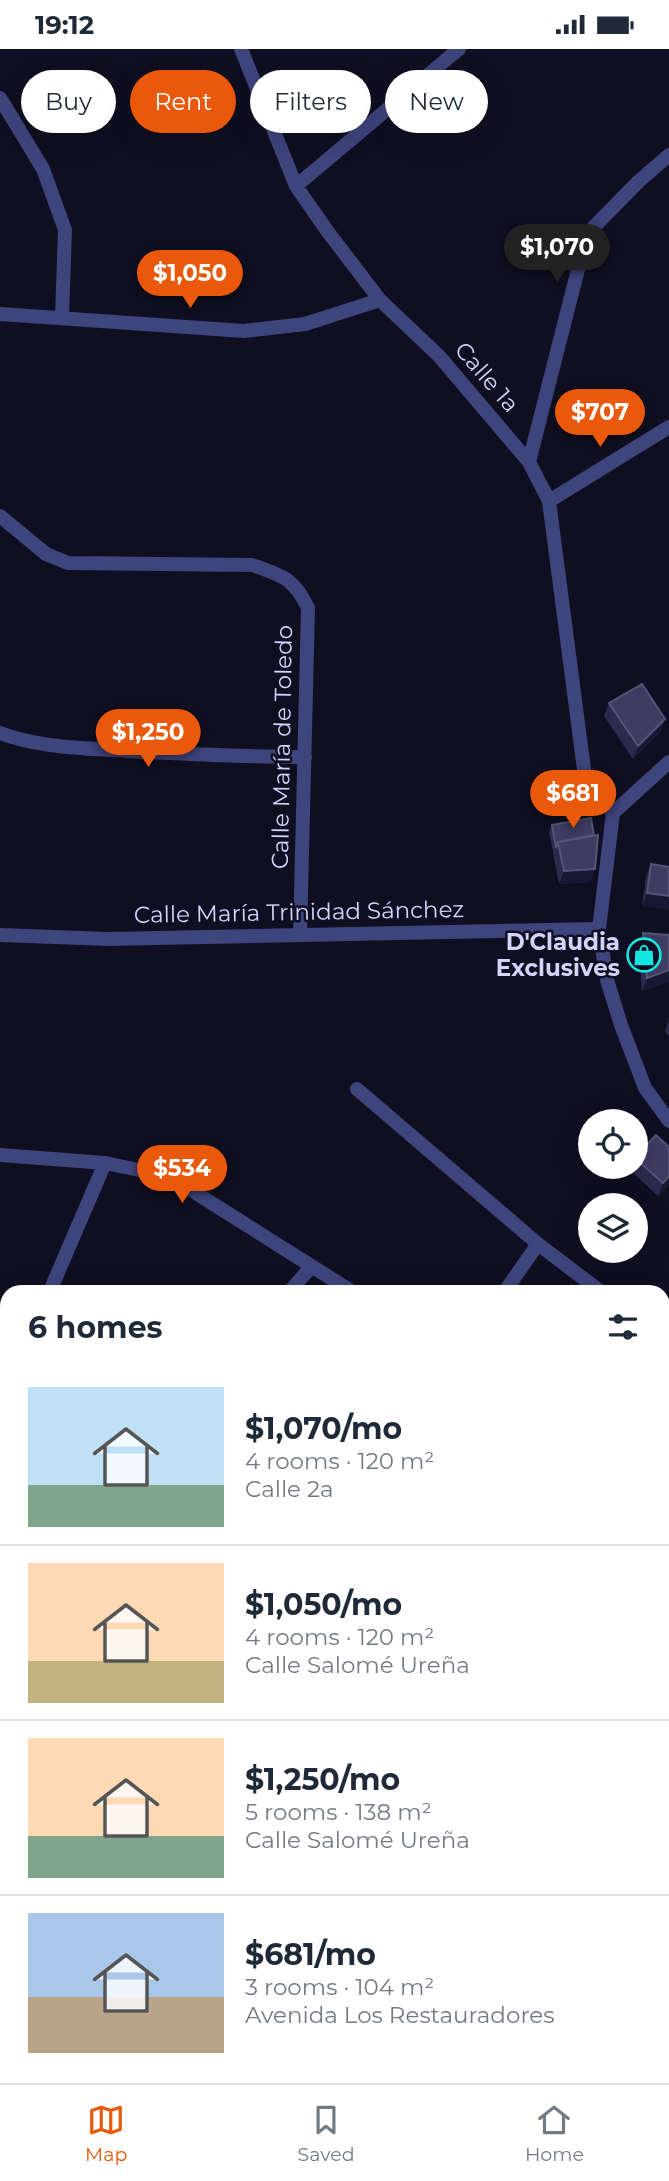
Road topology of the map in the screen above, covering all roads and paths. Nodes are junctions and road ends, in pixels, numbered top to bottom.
1 (241, 49) edge
2 (458, 49) edge
3 (0, 98) edge
4 (669, 155) edge
5 (296, 186) junction
6 (380, 300) junction
7 (0, 314) edge
8 (62, 317) junction
9 (669, 427) edge
10 (529, 462) junction
11 (549, 501) junction
12 (0, 516) edge
13 (0, 733) edge
14 (305, 757) junction
15 (669, 762) edge
16 (613, 813) junction
17 (599, 929) junction
18 (0, 935) edge
19 (300, 935) junction
20 (357, 1089) dead end
21 (668, 1118) edge
22 (0, 1156) edge
23 (105, 1163) junction
24 (538, 1244) junction
25 (312, 1266) junction
26 (53, 1285) edge
27 (295, 1285) edge
28 (342, 1285) edge
29 (509, 1285) edge
30 (592, 1285) edge

1 - 5 street, Calle 1a
2 - 5 street
3 - 8 street
4 - 10 street
5 - 6 street, Calle 1a
6 - 8 street
6 - 10 street, Calle 1a
7 - 8 street
9 - 11 street
10 - 11 street, Calle 1a
11 - 16 street, Calle 1a
12 - 14 street, Calle María de Toledo
13 - 14 street
14 - 19 street, Calle María de Toledo
15 - 16 street
16 - 17 street
17 - 19 street, Calle María Trinidad Sánchez
17 - 21 street
18 - 19 street, Calle María Trinidad Sánchez
20 - 24 street
22 - 23 street
23 - 25 street
23 - 26 street
24 - 29 street
24 - 30 street
25 - 27 street
25 - 28 street

